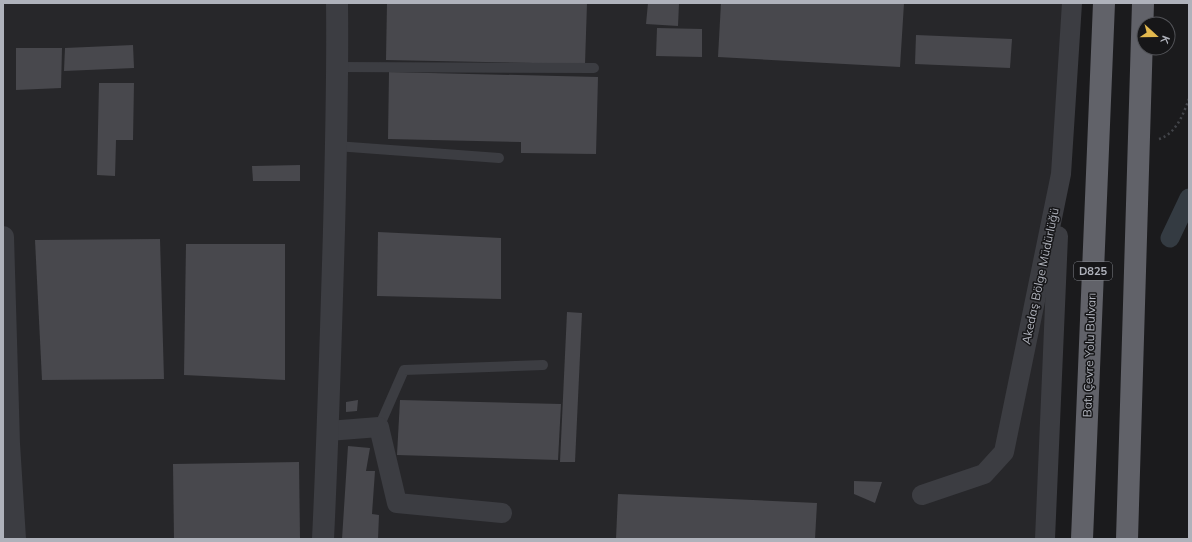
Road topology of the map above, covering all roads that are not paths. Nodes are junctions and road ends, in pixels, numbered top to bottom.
1 (337, 3) edge
2 (1072, 3) edge
3 (1104, 3) edge
4 (1143, 3) edge
5 (338, 67) junction
6 (594, 68) dead end
7 (336, 146) junction
8 (499, 158) dead end
9 (1061, 174) junction
10 (3, 237) edge
11 (543, 364) dead end
12 (379, 427) junction
13 (328, 431) junction
14 (922, 495) dead end
15 (502, 513) dead end
16 (15, 539) edge
17 (323, 539) edge
18 (1046, 539) edge
19 (1082, 539) edge
20 (1126, 539) edge

1 - 5 street
2 - 9 street, Akedaş Bölge Müdürlüğü
3 - 19 highway, Batı Çevre Yolu Bulvarı / D825
4 - 20 highway
5 - 6 lane
5 - 7 street
7 - 8 lane
7 - 13 street
9 - 14 street, Akedaş Bölge Müdürlüğü
9 - 18 street
10 - 16 street
11 - 12 lane
12 - 13 street
12 - 15 street
13 - 17 street

